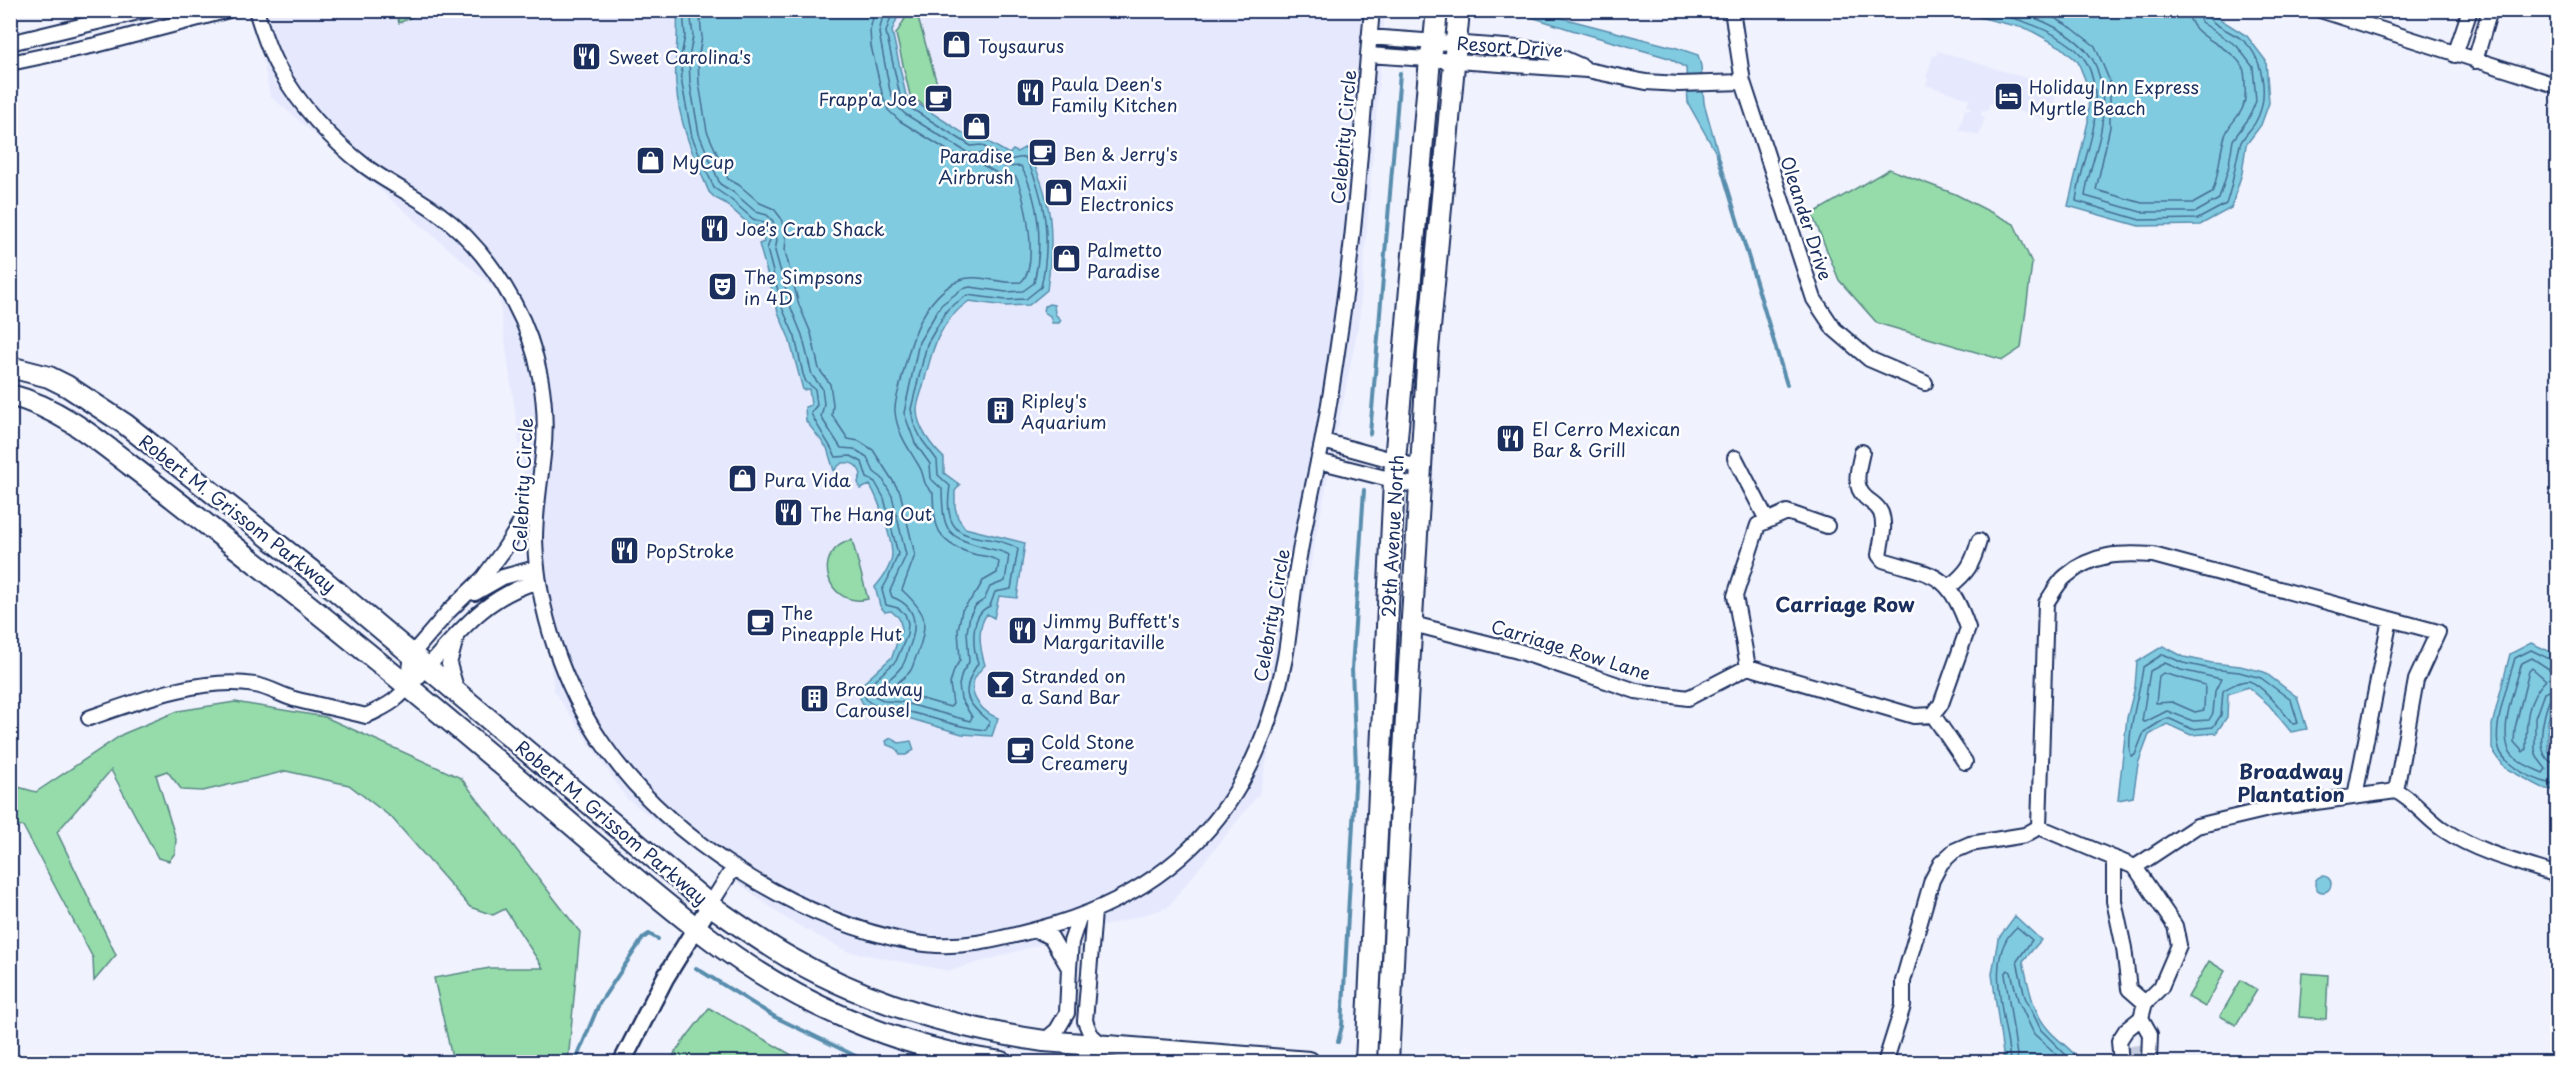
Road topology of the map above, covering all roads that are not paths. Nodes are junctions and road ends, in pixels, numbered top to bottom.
1 (147, 10) edge
2 (229, 10) edge
3 (256, 10) edge
4 (1372, 10) edge
5 (1437, 10) edge
6 (1458, 10) edge
7 (1732, 10) edge
8 (2319, 10) edge
9 (2470, 10) edge
10 (2490, 10) edge
11 (1369, 37) junction
12 (10, 43) edge
13 (1432, 50) junction
14 (1455, 51) junction
15 (1368, 55) junction
16 (2455, 55) junction
17 (2475, 61) junction
18 (10, 63) edge
19 (1743, 81) junction
20 (2558, 86) edge
21 (10, 367) edge
22 (1924, 383) dead end
23 (10, 395) edge
24 (1323, 441) junction
25 (1862, 452) dead end
26 (1735, 458) dead end
27 (1318, 461) junction
28 (1395, 470) junction
29 (1421, 477) junction
30 (539, 479) junction
31 (1767, 520) junction
32 (1827, 526) dead end
33 (1979, 541) dead end
34 (538, 574) junction
35 (1949, 587) junction
36 (449, 611) junction
37 (2390, 619) junction
38 (1413, 624) junction
39 (456, 638) junction
40 (420, 660) junction
41 (1748, 667) junction
42 (408, 687) junction
43 (458, 692) junction
44 (1933, 715) junction
45 (89, 718) dead end
46 (1965, 762) dead end
47 (2396, 791) junction
48 (2355, 796) junction
49 (2039, 827) junction
50 (2114, 858) junction
51 (734, 867) junction
52 (2135, 867) junction
53 (2558, 875) edge
54 (710, 905) junction
55 (1094, 912) junction
56 (1079, 918) junction
57 (696, 928) junction
58 (1035, 930) junction
59 (1069, 968) junction
60 (2145, 1003) junction
61 (2144, 1023) junction
62 (1044, 1041) junction
63 (1103, 1046) junction
64 (2135, 1057) edge
65 (622, 1062) edge
66 (1001, 1062) edge
67 (1309, 1062) edge
68 (1366, 1062) edge
69 (1388, 1062) edge
70 (1888, 1062) edge

1 - 12 street
2 - 18 street
3 - 30 street, Celebrity Circle
4 - 11 street, Celebrity Circle
5 - 13 main road, 29th Avenue North
6 - 14 main road, 29th Avenue North
7 - 19 street, Oleander Drive
8 - 16 street
9 - 16 street
10 - 17 street
11 - 13 street
11 - 15 street, Celebrity Circle
13 - 14 street, Resort Drive
13 - 15 street, Celebrity Circle
13 - 28 main road, 29th Avenue North
14 - 19 street, Resort Drive
14 - 29 main road, 29th Avenue North
15 - 24 street, Celebrity Circle
16 - 17 street
17 - 20 street
19 - 22 street, Oleander Drive
21 - 40 main road, Robert M. Grissom Parkway
23 - 42 main road, Robert M. Grissom Parkway
24 - 27 street, Celebrity Circle
24 - 28 street
25 - 35 street
26 - 31 street
27 - 28 street
27 - 55 street, Celebrity Circle
28 - 29 street
28 - 29 street
28 - 68 main road, 29th Avenue North
29 - 38 main road, 29th Avenue North
30 - 34 street, Celebrity Circle
30 - 36 street
31 - 32 street
31 - 41 street
33 - 35 street
34 - 36 street
34 - 39 street
34 - 51 street, Celebrity Circle
35 - 44 street
36 - 40 street
37 - 47 street
37 - 48 street
37 - 49 street
38 - 41 street, Carriage Row Lane
38 - 69 main road, 29th Avenue North
39 - 40 street
39 - 43 street
40 - 42 street
40 - 42 street
40 - 43 main road, Robert M. Grissom Parkway
41 - 44 street
42 - 45 street
42 - 57 main road, Robert M. Grissom Parkway
43 - 54 main road, Robert M. Grissom Parkway
44 - 46 street
47 - 48 street
47 - 53 street
48 - 52 street
49 - 50 street
49 - 70 street
50 - 52 street
50 - 60 street
51 - 54 street
51 - 58 street, Celebrity Circle
52 - 60 street
54 - 57 street
54 - 62 main road, Robert M. Grissom Parkway
55 - 56 street, Celebrity Circle
55 - 63 street
56 - 58 street, Celebrity Circle
56 - 59 street
57 - 65 street
57 - 66 main road, Robert M. Grissom Parkway
58 - 59 street
59 - 62 street
60 - 61 street
61 - 64 street
61 - 64 street
61 - 64 street
62 - 63 main road, Robert M. Grissom Parkway
63 - 67 main road, Robert M. Grissom Parkway

